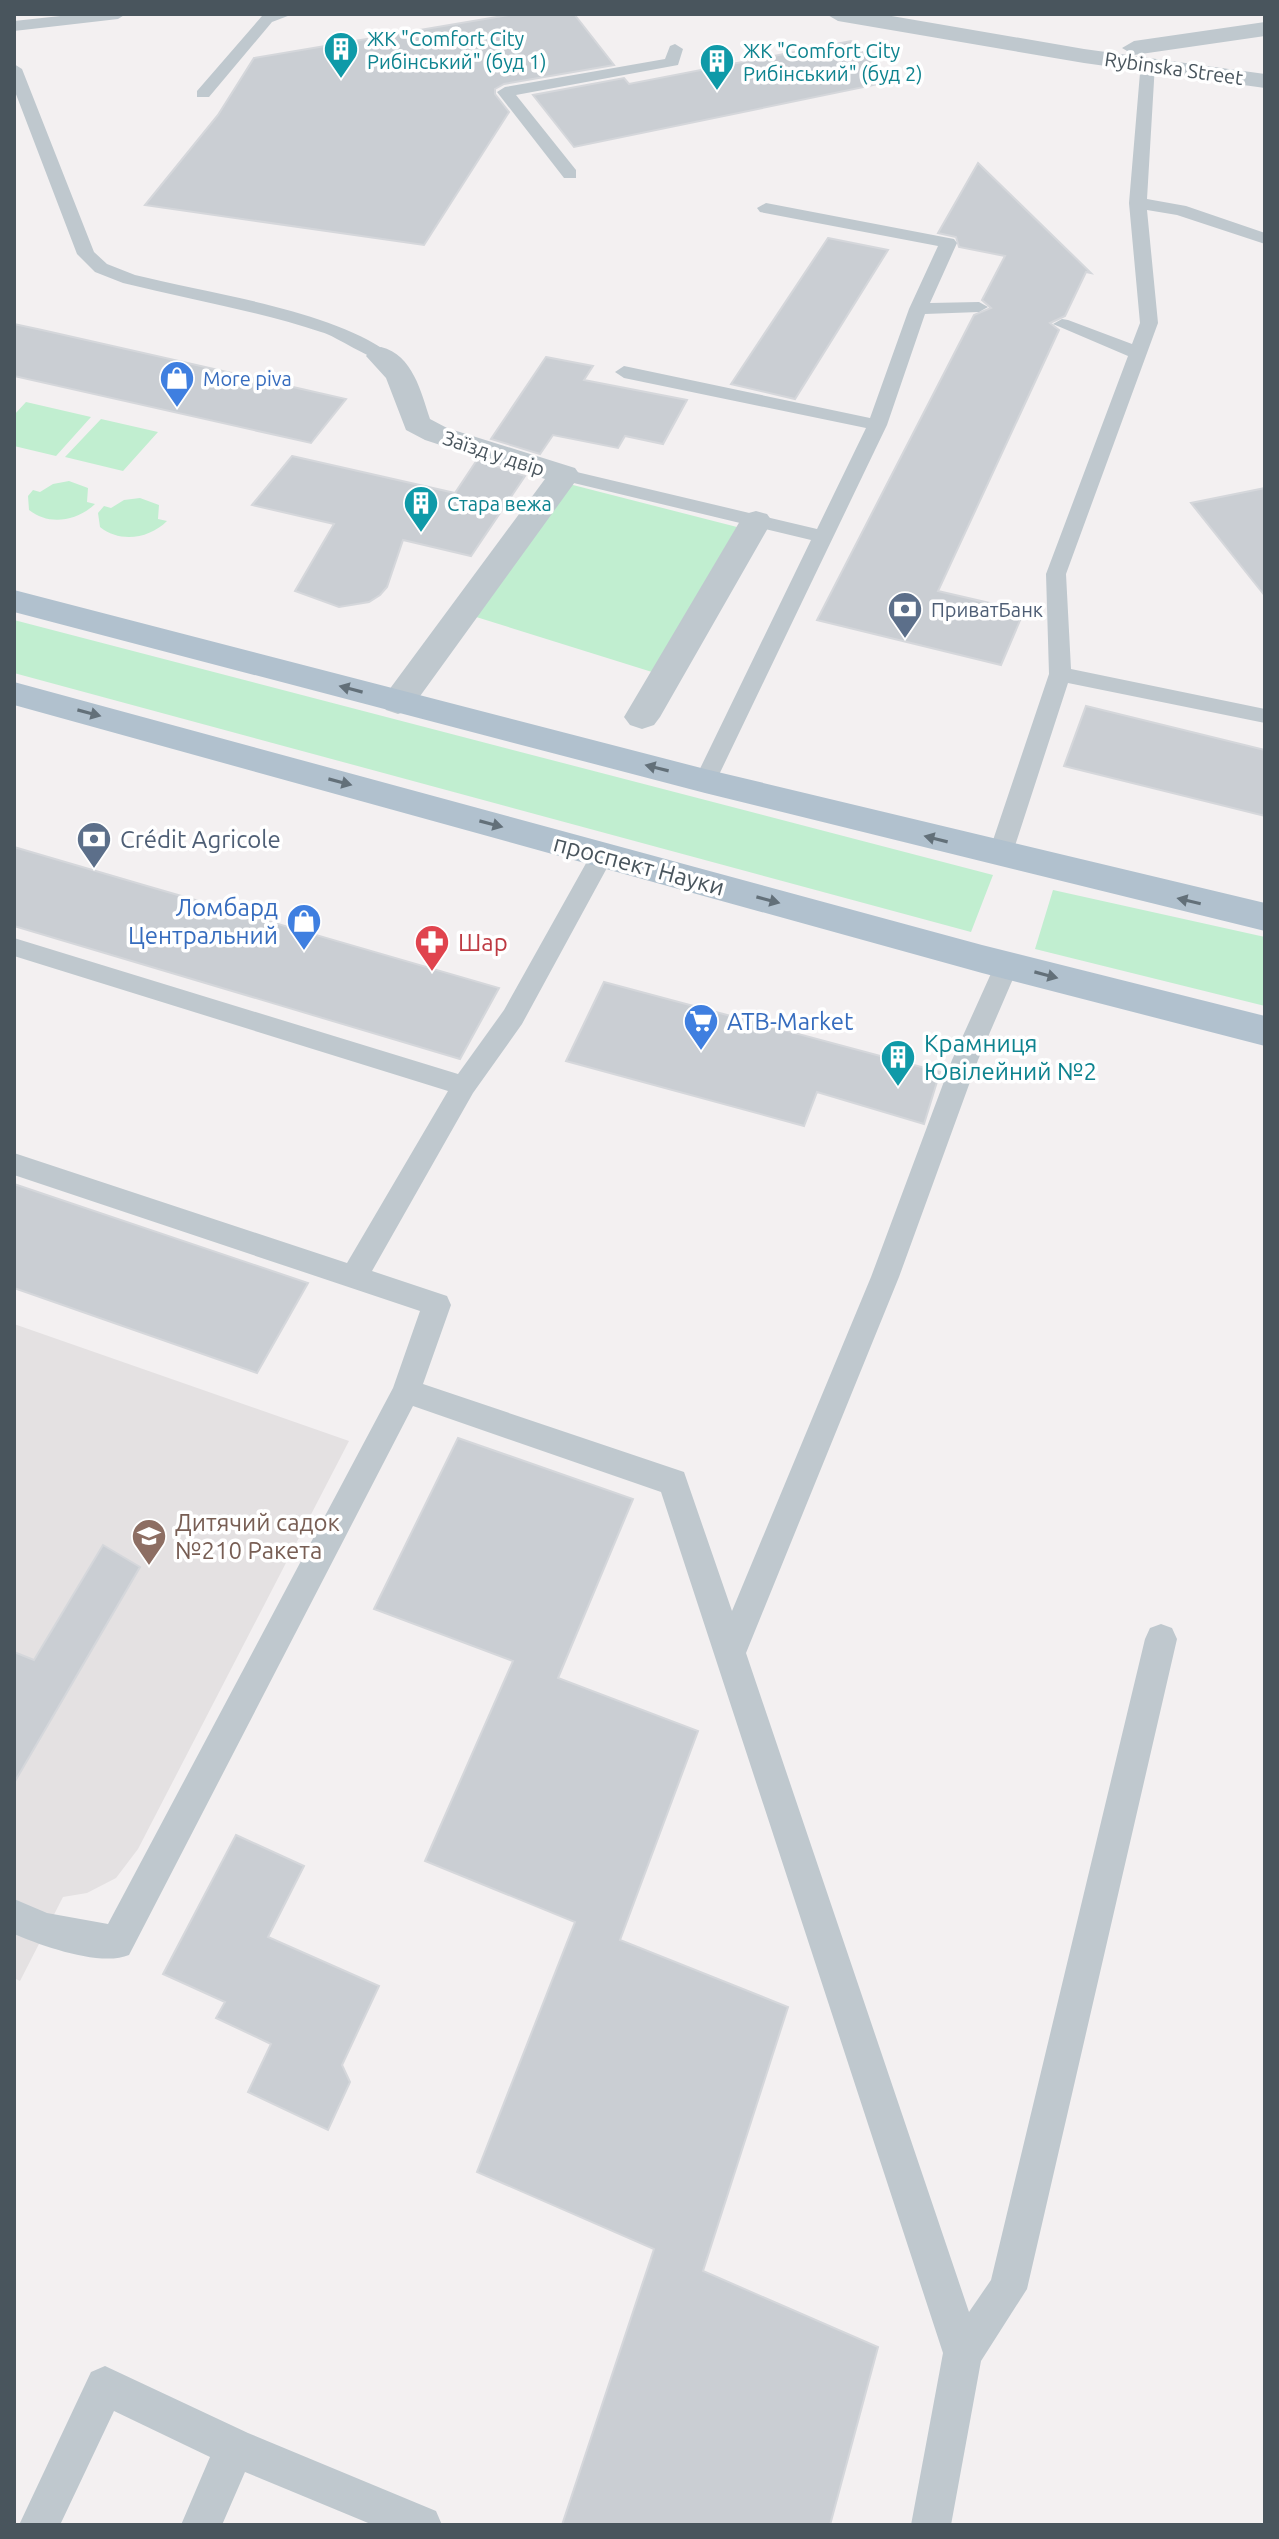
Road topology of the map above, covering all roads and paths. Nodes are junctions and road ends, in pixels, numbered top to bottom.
1 (118, 14) edge
2 (285, 14) edge
3 (838, 14) edge
4 (14, 26) edge
5 (1265, 29) edge
6 (675, 49) dead end
7 (1084, 56) junction
8 (1147, 64) junction
9 (14, 69) edge
10 (1265, 81) edge
11 (203, 94) dead end
12 (570, 174) dead end
13 (1138, 203) junction
14 (766, 208) dead end
15 (1265, 239) edge
16 (979, 307) dead end
17 (918, 309) junction
18 (1062, 324) dead end
19 (1140, 354) junction
20 (381, 356) joint
21 (624, 372) dead end
22 (877, 425) junction
23 (564, 475) junction
24 (756, 521) junction
25 (824, 537) junction
26 (14, 601) edge
27 (1060, 674) junction
28 (14, 693) edge
29 (398, 702) junction
30 (1265, 716) edge
31 (642, 717) dead end
32 (705, 781) junction
33 (602, 855) junction
34 (1000, 855) junction
35 (1265, 917) edge
36 (14, 947) edge
37 (1007, 965) junction
38 (1265, 1031) edge
39 (464, 1086) junction
40 (14, 1164) edge
41 (354, 1277) junction
42 (406, 1391) junction
43 (1161, 1639) dead end
44 (729, 1655) junction
45 (14, 1916) edge
46 (963, 2353) junction
47 (235, 2448) junction
48 (39, 2525) edge
49 (201, 2525) edge
50 (422, 2525) edge
51 (931, 2525) edge

1 - 4 lane
2 - 11 lane
3 - 7 street, Rybinska Street
5 - 7 street, Rybinska Street
6 - 12 lane
7 - 8 street, Rybinska Street
8 - 10 street, Rybinska Street
8 - 13 lane
9 - 20 lane
13 - 15 lane
13 - 19 lane
14 - 17 lane
16 - 17 lane
17 - 22 lane
18 - 19 lane
19 - 27 lane
20 - 23 street, Заїзд у двір
21 - 22 lane
22 - 25 lane
23 - 24 lane
23 - 29 street, Заїзд у двір
24 - 25 lane
24 - 31 street
25 - 32 lane
29 -> 26 main road
27 - 30 lane
27 - 34 lane
28 -> 33 main road, проспект Науки
32 -> 29 main road
34 -> 32 main road
33 -> 37 main road, проспект Науки
33 - 39 lane
35 -> 34 main road
36 - 39 lane
37 -> 38 main road, проспект Науки
37 - 44 lane
39 - 41 lane
40 - 41 lane
41 - 42 lane
42 - 44 lane
42 - 45 lane
43 - 46 lane
44 - 46 lane
46 - 51 lane
47 - 48 lane
47 - 49 lane
47 - 50 lane

